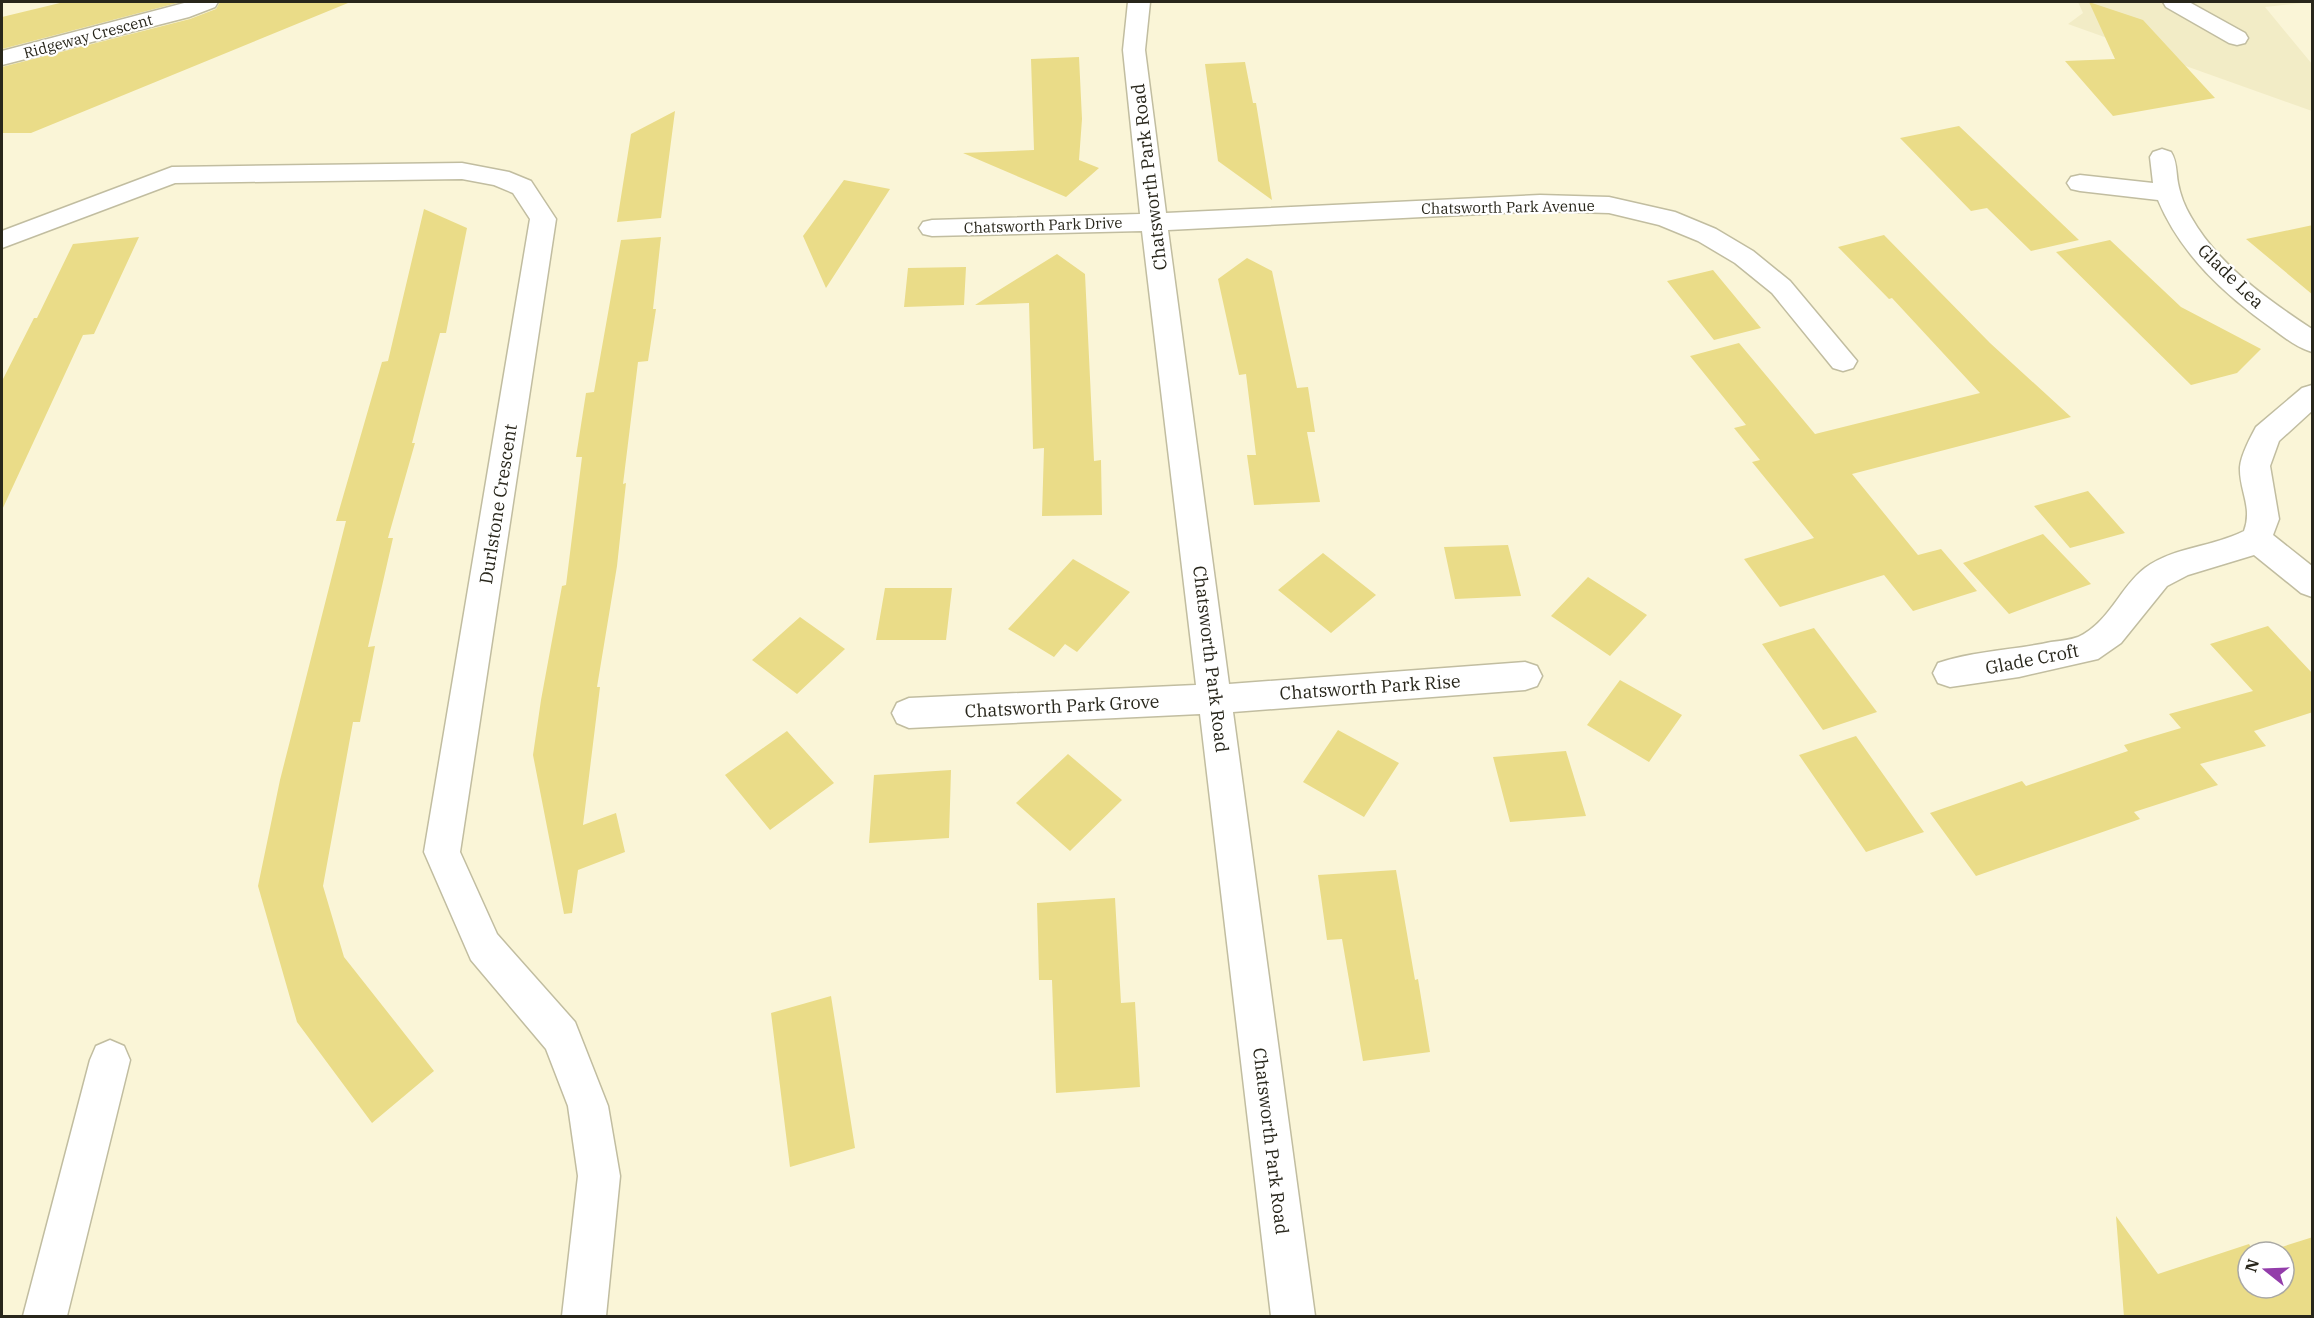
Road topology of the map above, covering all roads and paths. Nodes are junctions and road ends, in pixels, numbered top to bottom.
1 (207, 2) edge
2 (1139, 2) edge
3 (2174, 2) edge
4 (2237, 38) dead end
5 (2, 58) edge
6 (2162, 157) dead end
7 (2080, 183) dead end
8 (2168, 193) junction
9 (1154, 222) junction
10 (932, 228) dead end
11 (2, 240) edge
12 (2313, 342) edge
13 (1843, 360) dead end
14 (2313, 395) edge
15 (2256, 539) junction
16 (2313, 584) edge
17 (1950, 673) dead end
18 (1525, 676) dead end
19 (1216, 699) junction
20 (909, 713) dead end
21 (110, 1060) dead end
22 (45, 1317) edge
23 (584, 1317) edge
24 (1293, 1317) edge

1 - 5 street, Ridgeway Crescent
2 - 9 street, Chatsworth Park Road
3 - 4 street
6 - 8 street, Glade Lea
7 - 8 street
8 - 12 street, Glade Lea
9 - 10 street, Chatsworth Park Drive
9 - 13 street, Chatsworth Park Avenue
9 - 19 street, Chatsworth Park Road
11 - 23 street, Durlstone Crescent
14 - 15 street
15 - 16 street
15 - 17 street, Glade Croft
18 - 19 street, Chatsworth Park Rise
19 - 20 street, Chatsworth Park Grove
19 - 24 street, Chatsworth Park Road
21 - 22 street

